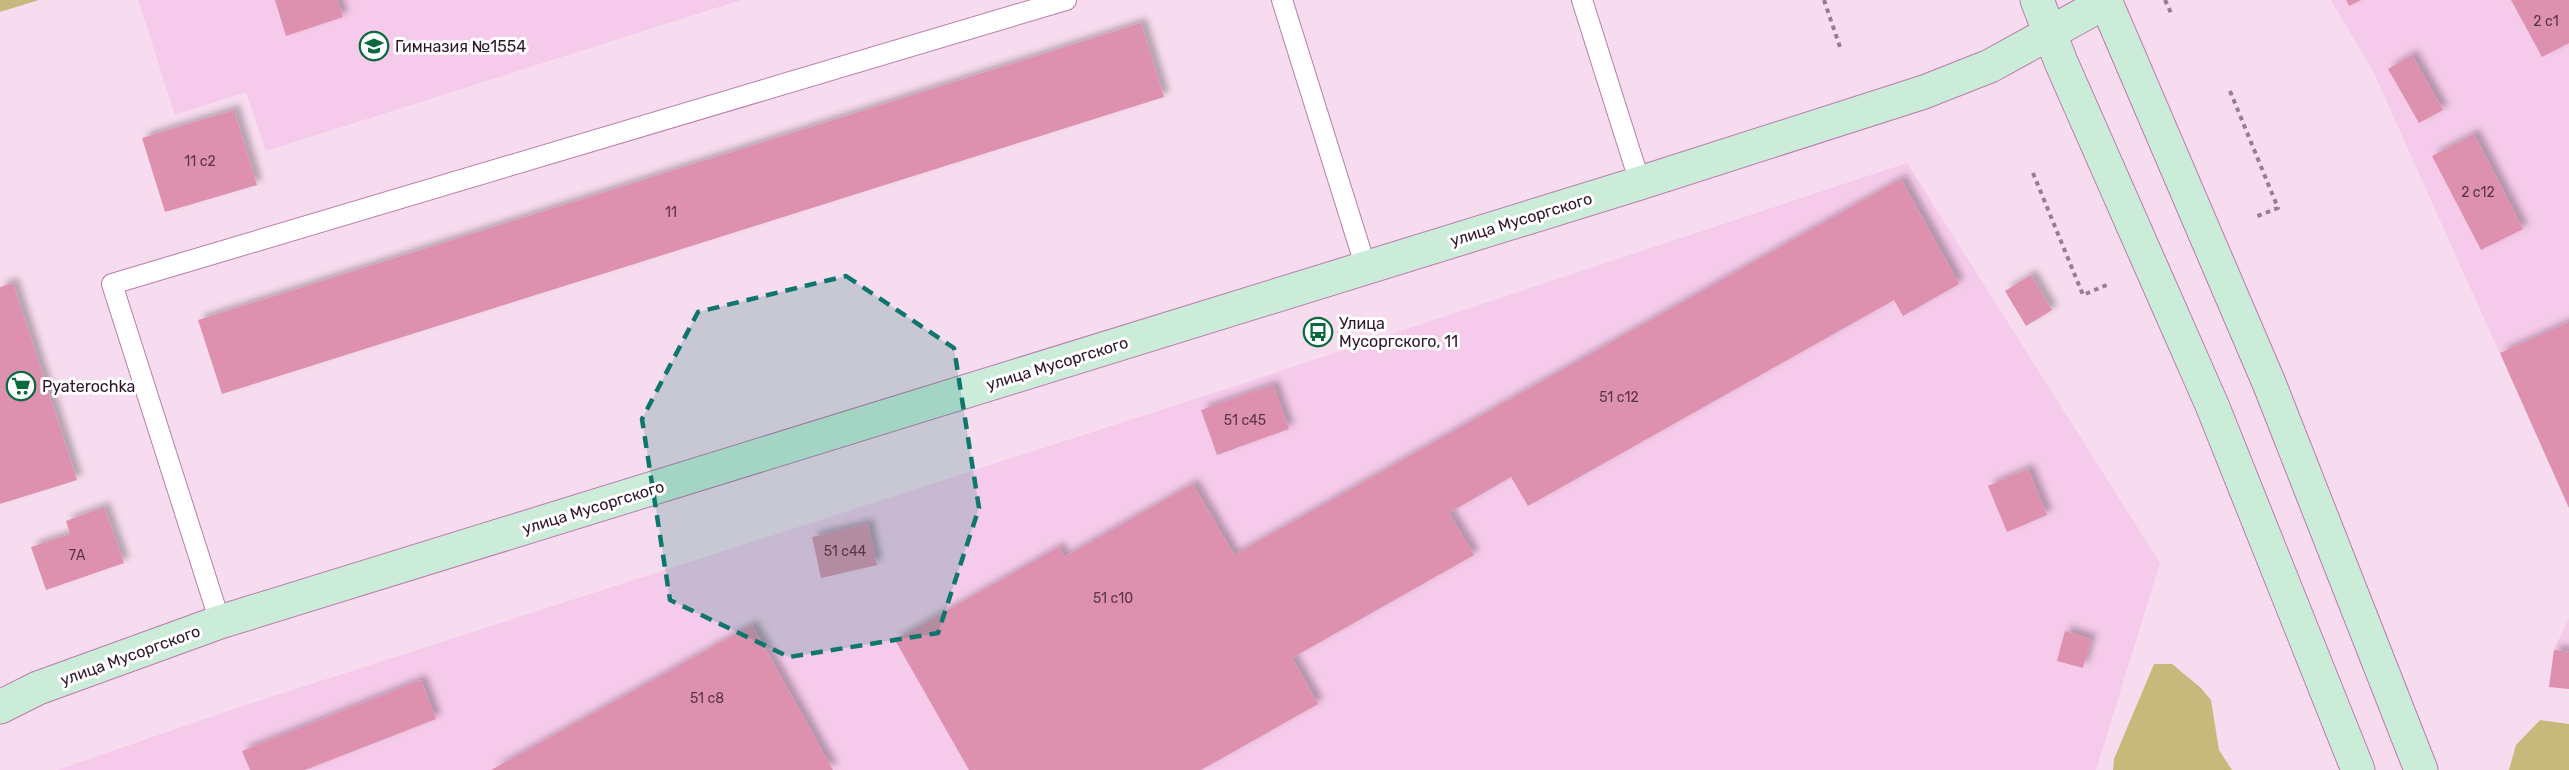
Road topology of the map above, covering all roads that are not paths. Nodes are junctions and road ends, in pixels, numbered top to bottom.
1 (1066, 0) edge
2 (1282, 0) edge
3 (1582, 0) edge
4 (2037, 0) edge
5 (2105, 1) edge
6 (2050, 33) junction
7 (1640, 183) junction
8 (1366, 268) junction
9 (220, 622) junction
10 (0, 707) edge
11 (2358, 770) edge
12 (2421, 770) edge

1 - 9 lane
2 - 8 lane
3 - 7 lane
4 - 6 street
5 - 6 street, улица Мусоргского
5 - 12 street
6 - 7 street, улица Мусоргского
6 - 11 street
7 - 8 street, улица Мусоргского
8 - 9 street, улица Мусоргского
9 - 10 street, улица Мусоргского

